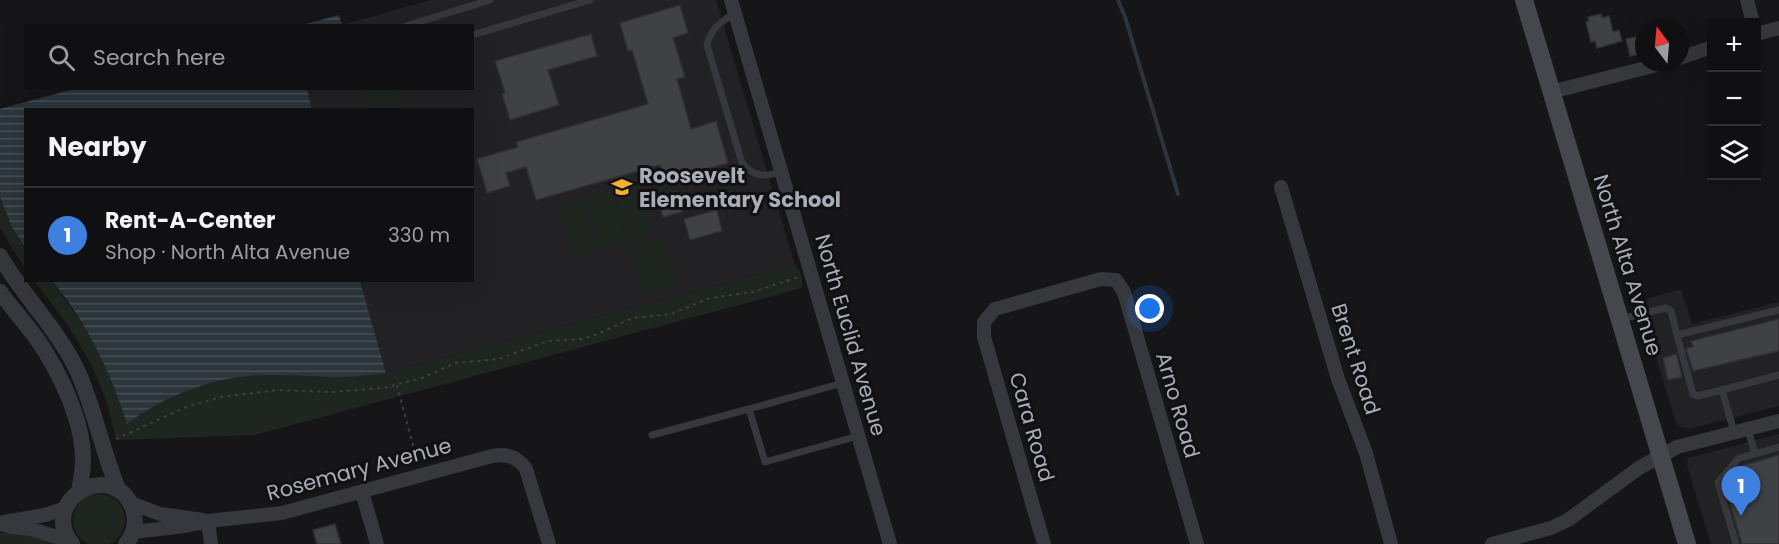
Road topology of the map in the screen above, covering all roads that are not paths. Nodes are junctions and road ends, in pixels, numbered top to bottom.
1 (490, 0) edge
2 (590, 0) edge
3 (1524, 0) edge
4 (1747, 0) edge
5 (733, 6) edge
6 (1752, 18) edge
7 (411, 24) edge
8 (1779, 28) edge
9 (1761, 33) edge
10 (474, 34) edge
11 (1707, 48) edge
12 (1689, 55) edge
13 (1635, 71) edge
14 (1551, 92) junction
15 (781, 172) junction
16 (1281, 187) dead end
17 (0, 256) edge
18 (0, 292) edge
19 (1779, 310) edge
20 (1621, 319) junction
21 (984, 322) joint
22 (1677, 335) junction
23 (1779, 375) edge
24 (843, 383) junction
25 (1722, 390) junction
26 (749, 409) junction
27 (1779, 421) edge
28 (1741, 430) junction
29 (652, 435) dead end
30 (858, 436) junction
31 (1779, 447) edge
32 (1755, 454) junction
33 (1662, 456) junction
34 (79, 491) junction
35 (362, 492) junction
36 (125, 497) junction
37 (66, 508) junction
38 (208, 521) junction
39 (0, 524) edge
40 (130, 538) edge
41 (71, 543) edge
42 (211, 544) edge
43 (377, 544) edge
44 (549, 544) edge
45 (890, 544) edge
46 (1044, 544) edge
47 (1197, 544) edge
48 (1391, 544) edge
49 (1492, 544) edge
50 (1687, 544) edge
51 (1736, 544) edge

1 - 7 lane
2 - 10 lane
3 - 14 main road, North Alta Avenue
4 - 6 street
5 - 15 street, North Euclid Avenue
5 - 15 lane
8 - 9 street
11 - 12 street
13 - 14 street
14 - 20 main road, North Alta Avenue
15 - 24 street, North Euclid Avenue
16 - 48 street, Brent Road
17 - 36 street
18 - 34 street
19 - 22 lane
20 - 22 lane
20 - 33 main road, North Alta Avenue
21 - 46 street, Cara Road
21 - 47 street, Arno Road
22 - 25 lane
23 - 25 lane
24 - 26 lane
24 - 30 street, North Euclid Avenue
25 - 28 lane
26 - 29 lane
26 - 30 lane
27 - 28 street
28 - 32 lane
28 - 33 street
30 - 45 street, North Euclid Avenue
31 - 32 lane
32 - 51 lane
33 - 49 street
33 - 50 main road, North Alta Avenue
34 - 36 street
34 - 37 street
35 - 38 street, Rosemary Avenue
35 - 43 street
35 - 44 street, Rosemary Avenue
36 - 38 street, Rosemary Avenue
36 - 40 street
37 - 39 street
37 - 41 street
38 - 40 street, Rosemary Avenue
38 - 42 street
39 - 41 street

